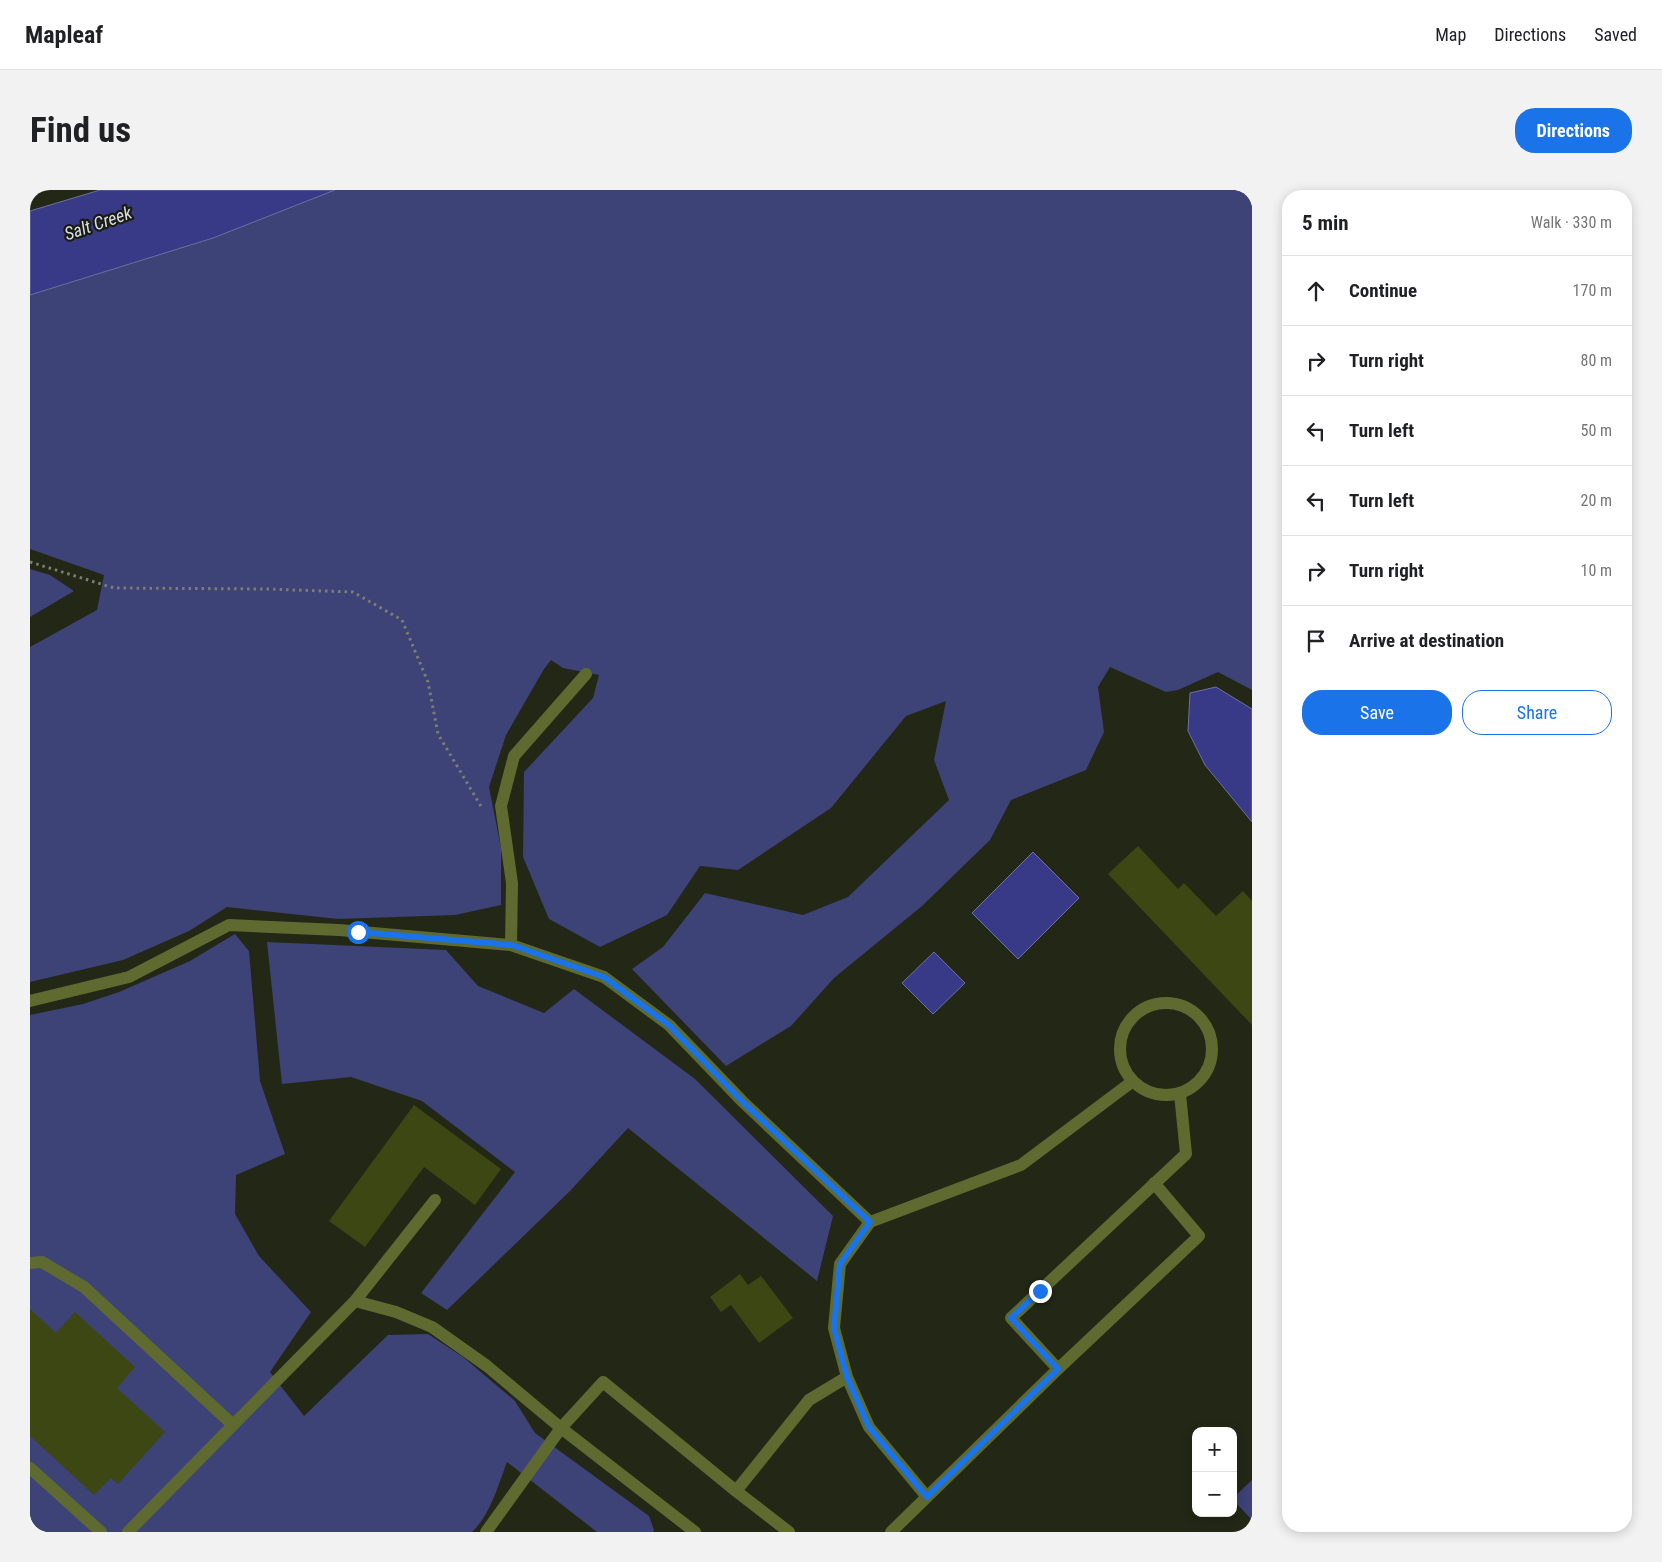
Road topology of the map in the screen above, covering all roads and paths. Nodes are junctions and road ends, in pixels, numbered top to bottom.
1 (30, 562) edge
2 (586, 674) dead end
3 (483, 811) dead end
4 (512, 945) junction
5 (30, 1002) edge
6 (1133, 1081) junction
7 (1180, 1094) junction
8 (1154, 1183) junction
9 (434, 1200) dead end
10 (870, 1222) junction
11 (30, 1263) edge
12 (355, 1301) junction
13 (1058, 1369) junction
14 (847, 1377) junction
15 (233, 1425) junction
16 (561, 1428) junction
17 (30, 1468) edge
18 (736, 1491) junction
19 (927, 1497) junction
20 (100, 1532) edge
21 (128, 1532) edge
22 (486, 1532) edge
23 (695, 1532) edge
24 (789, 1532) edge
25 (891, 1532) edge

1 - 3 path
2 - 4 lane
4 - 5 lane
4 - 10 lane
6 - 7 lane
6 - 7 lane
6 - 10 lane
7 - 8 lane
8 - 13 lane
8 - 13 lane
9 - 12 lane
10 - 14 lane
11 - 15 lane
12 - 15 lane
12 - 16 lane
13 - 19 lane
14 - 18 lane
14 - 19 lane
15 - 21 lane
16 - 18 lane
16 - 22 lane
16 - 23 lane
17 - 20 lane
18 - 24 lane
19 - 25 lane

